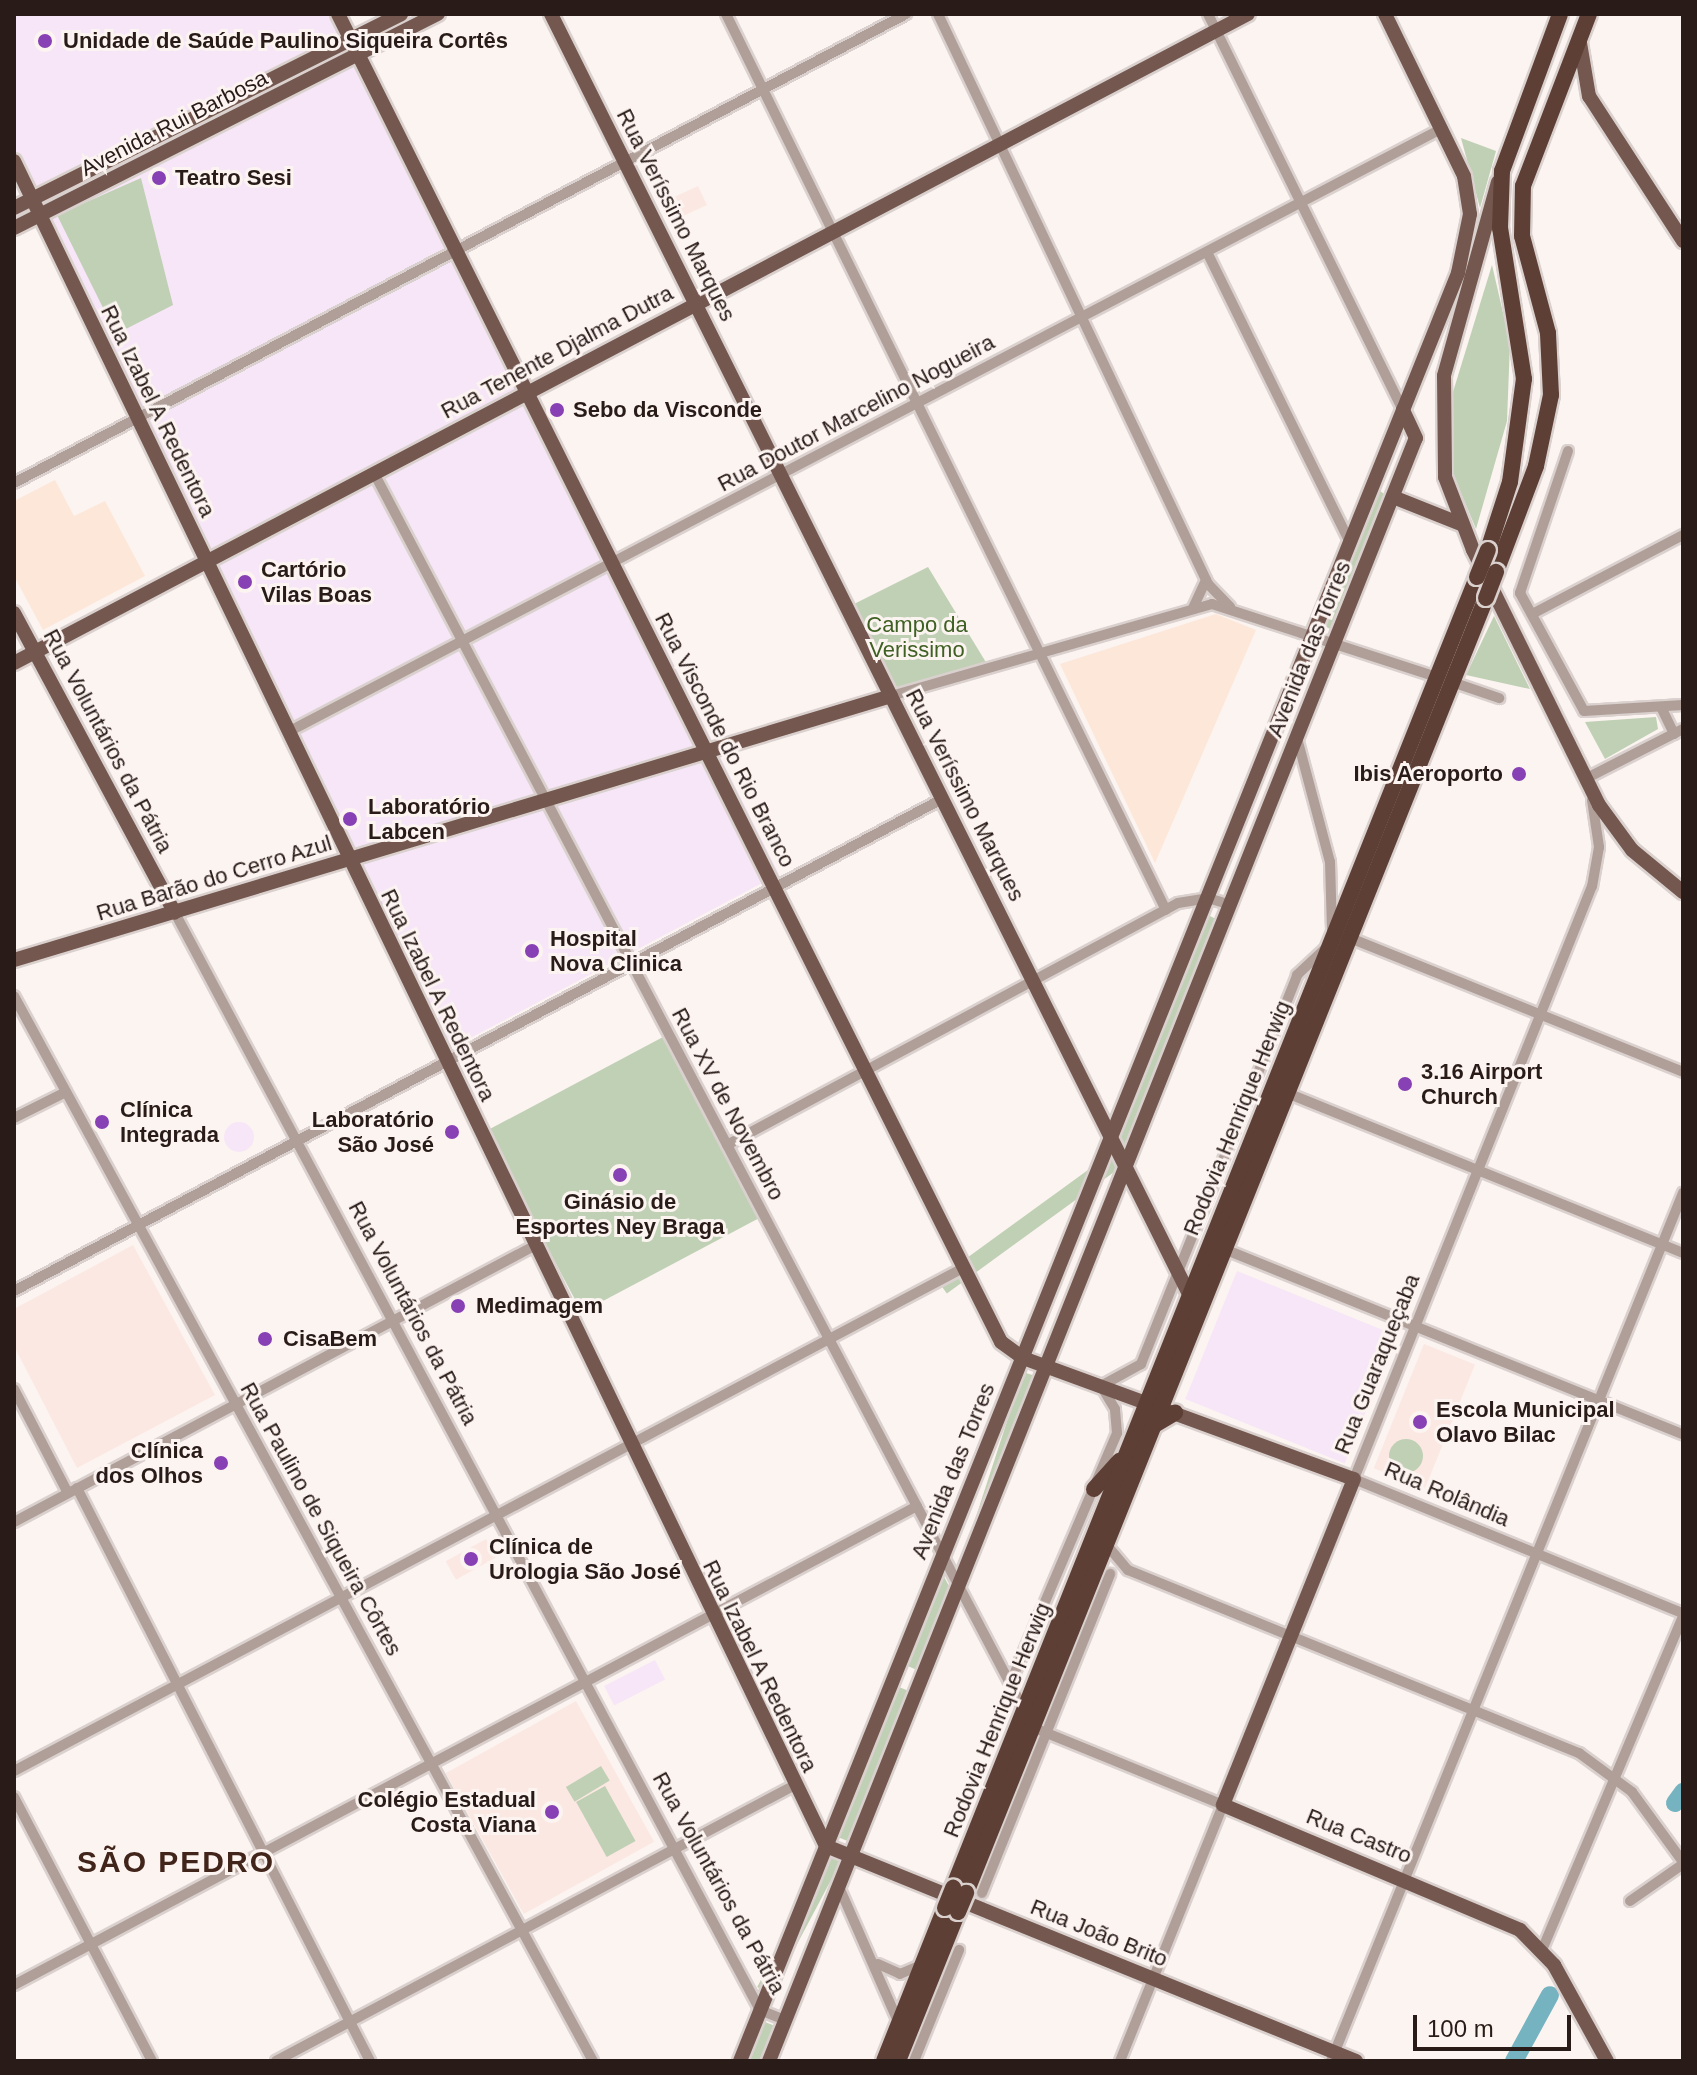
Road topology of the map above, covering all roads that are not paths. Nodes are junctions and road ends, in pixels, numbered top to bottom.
1 (338, 14) edge
2 (401, 14) edge
3 (438, 14) edge
4 (551, 14) edge
5 (726, 14) edge
6 (906, 14) edge
7 (938, 14) edge
8 (1208, 14) edge
9 (1248, 14) edge
10 (1385, 14) edge
11 (1560, 14) edge
12 (1589, 14) edge
13 (1217, 31) junction
14 (1580, 37) junction
15 (351, 39) junction
16 (359, 55) junction
17 (763, 89) junction
18 (1443, 128) junction
19 (1000, 145) junction
20 (14, 161) edge
21 (624, 162) junction
22 (1502, 171) junction
23 (33, 199) junction
24 (1301, 203) junction
25 (14, 208) edge
26 (40, 215) junction
27 (14, 228) edge
28 (833, 232) junction
29 (1683, 241) edge
30 (456, 250) junction
31 (1207, 252) junction
32 (1458, 273) junction
33 (696, 304) junction
34 (1082, 318) junction
35 (1449, 355) junction
36 (527, 393) junction
37 (917, 403) junction
38 (1403, 410) junction
39 (137, 418) junction
40 (1568, 451) dead end
41 (374, 473) junction
42 (781, 475) junction
43 (1375, 481) junction
44 (14, 483) edge
45 (1394, 493) junction
46 (1461, 524) junction
47 (1683, 535) edge
48 (1350, 542) junction
49 (206, 562) junction
50 (612, 563) junction
51 (1206, 580) junction
52 (1230, 607) junction
53 (1193, 608) junction
54 (14, 613) edge
55 (1532, 614) junction
56 (1313, 635) junction
57 (462, 641) junction
58 (1335, 643) junction
59 (35, 652) junction
60 (1040, 652) junction
61 (14, 663) edge
62 (1445, 680) junction
63 (891, 696) junction
64 (1499, 698) dead end
65 (1683, 705) edge
66 (1661, 707) junction
67 (1678, 731) edge
68 (288, 732) junction
69 (1297, 738) junction
70 (707, 753) junction
71 (1585, 779) junction
72 (942, 799) junction
73 (546, 801) junction
74 (349, 860) junction
75 (775, 887) junction
76 (1683, 892) edge
77 (1208, 898) junction
78 (1231, 905) junction
79 (1166, 910) junction
80 (175, 913) junction
81 (1350, 938) junction
82 (1331, 943) junction
83 (14, 960) edge
84 (632, 964) junction
85 (1034, 981) junction
86 (14, 996) edge
87 (1541, 1015) junction
88 (446, 1062) junction
89 (866, 1071) junction
90 (1683, 1072) edge
91 (66, 1092) junction
92 (1287, 1093) junction
93 (14, 1118) edge
94 (1112, 1138) junction
95 (296, 1141) junction
96 (727, 1145) junction
97 (1126, 1167) junction
98 (1478, 1170) junction
99 (1683, 1193) edge
100 (139, 1225) junction
101 (1662, 1244) junction
102 (534, 1246) junction
103 (1224, 1249) junction
104 (1683, 1253) edge
105 (965, 1267) junction
106 (1178, 1272) junction
107 (14, 1291) edge
108 (1190, 1296) junction
109 (392, 1321) junction
110 (1416, 1326) junction
111 (829, 1339) junction
112 (1023, 1358) junction
113 (1046, 1366) junction
114 (1101, 1386) junction
115 (14, 1389) edge
116 (1599, 1400) junction
117 (236, 1404) junction
118 (1161, 1408) junction
119 (1683, 1434) edge
120 (629, 1445) junction
121 (1128, 1450) junction
122 (1354, 1479) junction
123 (1094, 1489) junction
124 (72, 1491) junction
125 (917, 1506) junction
126 (496, 1515) junction
127 (14, 1522) edge
128 (1106, 1544) junction
129 (943, 1555) junction
130 (1536, 1555) junction
131 (1128, 1570) junction
132 (1110, 1574) junction
133 (1092, 1578) junction
134 (959, 1586) junction
135 (342, 1597) junction
136 (711, 1615) junction
137 (1683, 1615) edge
138 (1291, 1636) junction
139 (894, 1676) junction
140 (585, 1682) junction
141 (178, 1684) junction
142 (1010, 1684) junction
143 (918, 1686) junction
144 (1024, 1710) junction
145 (1474, 1710) junction
146 (1039, 1730) junction
147 (432, 1764) junction
148 (14, 1771) edge
149 (1617, 1778) junction
150 (793, 1786) junction
151 (14, 1797) edge
152 (801, 1803) junction
153 (1223, 1805) junction
154 (842, 1806) junction
155 (826, 1846) junction
156 (674, 1849) junction
157 (262, 1854) junction
158 (851, 1857) junction
159 (1683, 1863) edge
160 (1405, 1879) junction
161 (839, 1887) junction
162 (967, 1891) junction
163 (1630, 1901) dead end
164 (951, 1910) junction
165 (522, 1930) junction
166 (91, 1944) junction
167 (959, 1950) dead end
168 (1542, 1950) junction
169 (876, 1963) junction
170 (922, 1965) junction
171 (1153, 1979) junction
172 (14, 1985) edge
173 (760, 2010) junction
174 (785, 2020) junction
175 (350, 2022) junction
176 (899, 2024) junction
177 (1333, 2057) edge
178 (152, 2061) edge
179 (276, 2061) edge
180 (370, 2061) edge
181 (593, 2061) edge
182 (740, 2061) edge
183 (769, 2061) edge
184 (884, 2061) edge
185 (898, 2061) edge
186 (914, 2061) edge
187 (1120, 2061) edge
188 (1356, 2061) edge
189 (1607, 2061) edge

1 - 15 main road, Rua Visconde do Rio Branco
2 - 15 main road, Avenida Rui Barbosa
3 - 16 main road, Avenida Rui Barbosa
4 - 21 main road, Rua Veríssimo Marques
5 - 17 street
6 - 17 street
7 - 19 street
8 - 13 street
9 - 13 main road, Rua Tenente Djalma Dutra
10 - 18 main road
11 - 22 highway
12 - 14 highway
13 - 19 main road, Rua Tenente Djalma Dutra
13 - 24 street
14 - 29 main road
14 - 62 highway, Rodovia Henrique Herwig, bridge
15 - 16 main road, Rua Visconde do Rio Branco
15 - 23 main road, Avenida Rui Barbosa
16 - 26 main road, Avenida Rui Barbosa
16 - 30 main road, Rua Visconde do Rio Branco
17 - 21 street
17 - 28 street
18 - 24 street, Rua Doutor Marcelino Nogueira
18 - 32 main road
19 - 28 main road, Rua Tenente Djalma Dutra
19 - 34 street
20 - 23 main road, Rua Izabel A Redentora
21 - 30 street
21 - 33 main road, Rua Veríssimo Marques
22 - 35 main road
22 - 62 highway, Rodovia Henrique Herwig, bridge
23 - 25 main road, Avenida Rui Barbosa
23 - 26 main road, Rua Izabel A Redentora
24 - 31 street, Rua Doutor Marcelino Nogueira
24 - 38 street
26 - 27 main road, Avenida Rui Barbosa
26 - 39 main road, Rua Izabel A Redentora
28 - 33 main road, Rua Tenente Djalma Dutra
28 - 37 street
30 - 36 main road, Rua Visconde do Rio Branco
30 - 39 street
31 - 34 street, Rua Doutor Marcelino Nogueira
31 - 48 street
32 - 35 main road
32 - 38 main road, Avenida das Torres
33 - 36 main road, Rua Tenente Djalma Dutra
33 - 42 main road, Rua Veríssimo Marques
34 - 37 street, Rua Doutor Marcelino Nogueira
34 - 51 street
35 - 46 main road
36 - 41 main road, Rua Tenente Djalma Dutra
36 - 50 main road, Rua Visconde do Rio Branco
37 - 42 street, Rua Doutor Marcelino Nogueira
37 - 60 street
38 - 43 main road, Avenida das Torres
38 - 45 main road, Avenida das Torres
39 - 44 street
39 - 49 main road, Rua Izabel A Redentora
40 - 55 street
41 - 49 main road, Rua Tenente Djalma Dutra
41 - 57 street, Rua XV de Novembro
42 - 50 street, Rua Doutor Marcelino Nogueira
42 - 63 main road, Rua Veríssimo Marques
43 - 45 main road
43 - 48 main road, Avenida das Torres
45 - 46 main road
45 - 58 main road, Avenida das Torres
46 - 71 main road
47 - 55 street
48 - 56 main road, Avenida das Torres
49 - 59 main road, Rua Tenente Djalma Dutra
49 - 68 main road, Rua Izabel A Redentora
50 - 57 street, Rua Doutor Marcelino Nogueira
50 - 70 main road, Rua Visconde do Rio Branco
51 - 52 street
51 - 53 street
52 - 53 street, Rua Barão do Cerro Azul
52 - 56 street, Rua Barão do Cerro Azul
53 - 60 street, Rua Barão do Cerro Azul
54 - 59 main road, Rua Voluntários da Pátria
55 - 66 street
56 - 58 street, Rua Barão do Cerro Azul
56 - 77 main road, Avenida das Torres
57 - 68 street, Rua Doutor Marcelino Nogueira
57 - 73 street, Rua XV de Novembro
58 - 62 street, Rua Barão do Cerro Azul
58 - 69 main road, Avenida das Torres
59 - 61 main road, Rua Tenente Djalma Dutra
59 - 80 main road, Rua Voluntários da Pátria
60 - 63 street, Rua Barão do Cerro Azul
60 - 79 street
62 - 64 street, Rua Barão do Cerro Azul
62 - 81 highway, Rodovia Henrique Herwig
62 - 82 highway, Rodovia Henrique Herwig
63 - 70 main road, Rua Barão do Cerro Azul
63 - 72 main road, Rua Veríssimo Marques
65 - 66 street
66 - 67 street
67 - 71 street
68 - 74 main road, Rua Izabel A Redentora
69 - 78 main road, Avenida das Torres
69 - 82 street
70 - 73 main road, Rua Barão do Cerro Azul
70 - 75 main road, Rua Visconde do Rio Branco
71 - 76 main road
71 - 87 street, Rua Guaraqueçaba
72 - 75 street
72 - 85 main road, Rua Veríssimo Marques
73 - 74 main road, Rua Barão do Cerro Azul
73 - 84 street, Rua XV de Novembro
74 - 80 main road, Rua Barão do Cerro Azul
74 - 88 main road, Rua Izabel A Redentora
75 - 84 street
75 - 89 main road, Rua Visconde do Rio Branco
77 - 78 street
77 - 79 street
77 - 94 main road, Avenida das Torres
78 - 97 main road, Avenida das Torres
79 - 85 street
80 - 83 main road, Rua Barão do Cerro Azul
80 - 95 street, Rua Voluntários da Pátria
81 - 87 street
81 - 92 highway, Rodovia Henrique Herwig
82 - 106 street
82 - 108 highway, Rodovia Henrique Herwig
84 - 88 street
84 - 96 street, Rua XV de Novembro
85 - 89 street
85 - 94 main road, Rua Veríssimo Marques
86 - 91 street, Rua Paulino de Siqueira Côrtes
87 - 90 street
87 - 98 street, Rua Guaraqueçaba
88 - 95 street
88 - 102 main road, Rua Izabel A Redentora
89 - 96 street
89 - 105 main road, Rua Visconde do Rio Branco
91 - 93 street
91 - 100 street, Rua Paulino de Siqueira Côrtes
92 - 98 street
92 - 103 highway, Rodovia Henrique Herwig
94 - 97 main road, Rua Veríssimo Marques
94 - 112 main road, Avenida das Torres
95 - 100 street
95 - 109 street, Rua Voluntários da Pátria
96 - 111 street, Rua XV de Novembro
97 - 106 main road, Rua Veríssimo Marques
97 - 113 main road, Avenida das Torres
98 - 101 street
98 - 110 street, Rua Guaraqueçaba
99 - 101 street
100 - 107 street
100 - 117 street, Rua Paulino de Siqueira Côrtes
101 - 104 street
101 - 116 street
102 - 109 street
102 - 120 main road, Rua Izabel A Redentora
103 - 110 street
103 - 118 highway, Rodovia Henrique Herwig
105 - 111 street
105 - 112 main road, Rua Visconde do Rio Branco
106 - 108 main road, Rua Veríssimo Marques
106 - 114 street
108 - 118 highway, Rodovia Henrique Herwig
109 - 117 street
109 - 126 street, Rua Voluntários da Pátria
110 - 116 street
110 - 122 street, Rua Guaraqueçaba
111 - 120 street
111 - 125 street, Rua XV de Novembro
112 - 113 main road, Rua Visconde do Rio Branco
112 - 129 main road, Avenida das Torres
113 - 114 main road, Rua Visconde do Rio Branco
113 - 134 main road, Avenida das Torres
114 - 118 main road, Rua Visconde do Rio Branco
114 - 123 street
115 - 124 street
116 - 119 street
116 - 130 street
117 - 124 street
117 - 135 street, Rua Paulino de Siqueira Côrtes
118 - 121 highway, Rodovia Henrique Herwig
118 - 122 main road, Rua Rolândia
118 - 128 highway, Rodovia Henrique Herwig
120 - 126 street
120 - 136 main road, Rua Izabel A Redentora
121 - 123 highway
121 - 144 highway, Rodovia Henrique Herwig
122 - 130 street, Rua Rolândia
122 - 138 main road, Rua Guaraqueçaba
123 - 142 street
124 - 127 street
124 - 141 street
125 - 129 street, Rua XV de Novembro
125 - 136 street
126 - 135 street
126 - 140 street, Rua Voluntários da Pátria
128 - 131 street
128 - 133 highway, Rodovia Henrique Herwig
129 - 134 street, Rua XV de Novembro
129 - 139 main road, Avenida das Torres
130 - 137 street, Rua Rolândia
130 - 145 street
131 - 132 street
131 - 138 street
132 - 133 street
132 - 146 street
133 - 146 highway, Rodovia Henrique Herwig
134 - 142 street, Rua XV de Novembro
134 - 143 main road, Avenida das Torres
135 - 141 street
135 - 147 street, Rua Paulino de Siqueira Côrtes
136 - 140 street
136 - 150 main road, Rua Izabel A Redentora
137 - 149 street
138 - 145 street
138 - 153 main road, Rua Guaraqueçaba
139 - 143 main road
139 - 154 main road, Avenida das Torres
140 - 147 street
140 - 156 street, Rua Voluntários da Pátria
141 - 148 street
141 - 157 street
142 - 144 street, Rua XV de Novembro
143 - 158 main road, Avenida das Torres
144 - 162 highway, Rodovia Henrique Herwig
145 - 149 street
145 - 160 street
146 - 153 street, Rua Castro
146 - 162 highway, Rodovia Henrique Herwig
147 - 157 street
147 - 165 street, Rua Paulino de Siqueira Côrtes
149 - 159 street
149 - 168 street
150 - 152 main road, Rua Izabel A Redentora
150 - 156 street
151 - 166 street
152 - 154 main road
152 - 155 main road, Rua Izabel A Redentora
153 - 160 main road, Rua Castro
153 - 171 street, Rua Guaraqueçaba
154 - 155 main road, Avenida das Torres
155 - 158 main road, Rua João Brito
155 - 173 main road, Avenida das Torres
156 - 165 street
156 - 173 street, Rua Voluntários da Pátria
157 - 166 street
157 - 175 street
158 - 161 main road, Avenida das Torres
158 - 171 main road, Rua João Brito
159 - 163 street
160 - 168 main road, Rua Castro
160 - 177 street
161 - 169 street
161 - 174 main road, Avenida das Torres
162 - 164 highway, Rodovia Henrique Herwig, bridge
164 - 170 highway, Rodovia Henrique Herwig
164 - 185 highway, Rodovia Henrique Herwig
165 - 175 street
165 - 181 street, Rua Paulino de Siqueira Côrtes
166 - 172 street
166 - 178 street
167 - 186 street
168 - 189 main road, Rua Castro
169 - 170 street
169 - 176 street
170 - 176 highway, Rodovia Henrique Herwig
171 - 177 main road, Rua João Brito
171 - 187 street, Rua Guaraqueçaba
173 - 174 street, Rua Voluntários da Pátria
173 - 182 main road, Avenida das Torres
174 - 183 main road, Avenida das Torres
175 - 179 street
175 - 180 street
176 - 184 highway, Rodovia Henrique Herwig
177 - 188 main road, Rua João Brito

